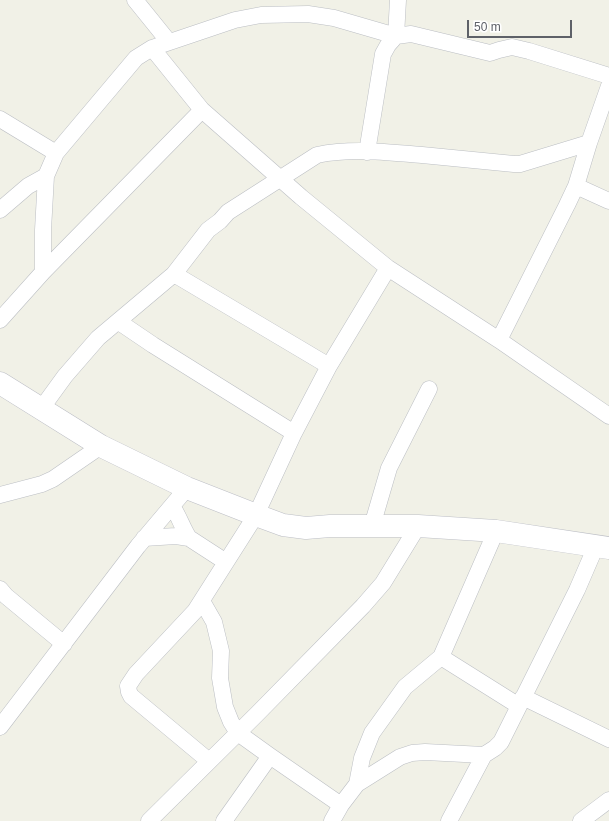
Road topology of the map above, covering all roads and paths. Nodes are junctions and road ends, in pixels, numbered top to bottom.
1 (136, 0) edge
2 (398, 0) edge
3 (396, 36) junction
4 (169, 42) junction
5 (152, 48) junction
6 (609, 76) edge
7 (609, 86) edge
8 (202, 110) junction
9 (0, 119) edge
10 (589, 143) junction
11 (367, 152) junction
12 (56, 153) junction
13 (46, 176) junction
14 (281, 179) junction
15 (576, 186) junction
16 (609, 201) edge
17 (0, 210) edge
18 (388, 268) junction
19 (43, 272) junction
20 (174, 274) junction
21 (0, 320) edge
22 (119, 322) junction
23 (499, 340) junction
24 (329, 366) junction
25 (0, 383) edge
26 (428, 389) dead end
27 (41, 410) junction
28 (609, 416) edge
29 (294, 433) junction
30 (101, 446) junction
31 (187, 488) junction
32 (0, 495) edge
33 (172, 506) junction
34 (256, 515) junction
35 (372, 526) junction
36 (418, 526) junction
37 (496, 531) junction
38 (144, 538) junction
39 (189, 538) junction
40 (602, 547) edge
41 (226, 562) junction
42 (0, 589) edge
43 (202, 601) junction
44 (64, 644) junction
45 (441, 657) junction
46 (521, 701) junction
47 (0, 727) edge
48 (238, 733) junction
49 (609, 739) edge
50 (484, 755) junction
51 (270, 756) junction
52 (209, 761) junction
53 (357, 784) junction
54 (609, 800) edge
55 (341, 805) junction
56 (149, 821) edge
57 (224, 821) edge
58 (332, 821) edge
59 (449, 821) edge
60 (582, 821) edge

1 - 4 street
2 - 3 street
3 - 4 street
3 - 6 street
3 - 11 street
4 - 5 street
5 - 8 street
5 - 12 street
7 - 10 street
8 - 14 street
8 - 19 street
9 - 12 street
10 - 11 street
10 - 15 street
11 - 14 street
12 - 13 street
13 - 17 street
13 - 19 street
14 - 18 street
14 - 20 street
15 - 16 street
15 - 23 street
18 - 23 street
18 - 24 street
19 - 21 street
20 - 22 street
20 - 24 street
22 - 27 street
22 - 29 street
23 - 28 street
24 - 29 street
25 - 27 street
26 - 35 street
27 - 30 street
29 - 34 street
30 - 31 street
30 - 32 street
31 - 33 street
31 - 34 street
33 - 38 street
33 - 39 street
34 - 35 street
34 - 41 street
35 - 36 street
36 - 37 street
36 - 48 street
37 - 40 street
37 - 45 street
38 - 39 street
38 - 44 street
39 - 41 street
40 - 46 street
41 - 43 street
42 - 44 street
43 - 48 street
43 - 52 street
44 - 47 street
45 - 46 street
45 - 53 street
46 - 49 street
46 - 50 street
48 - 51 street
48 - 52 street
50 - 53 street
50 - 59 street
51 - 55 street
51 - 57 street
52 - 56 street
53 - 55 street
54 - 60 street
55 - 58 street

